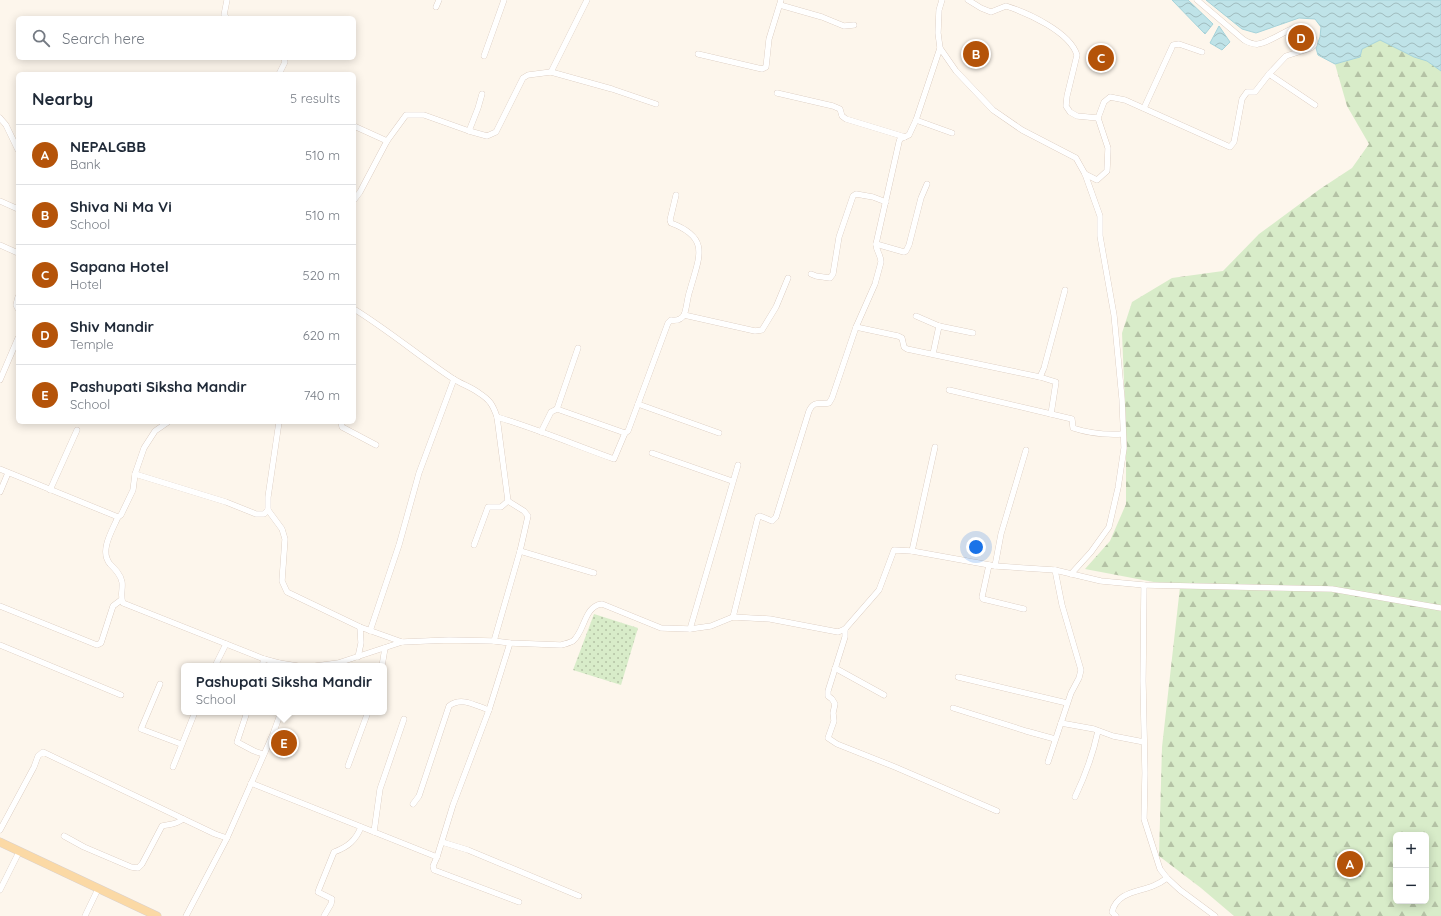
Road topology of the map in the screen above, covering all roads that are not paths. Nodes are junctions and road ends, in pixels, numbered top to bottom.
1 (227, 0) edge
2 (439, 0) edge
3 (504, 0) edge
4 (587, 0) edge
5 (942, 0) edge
6 (968, 0) edge
7 (1197, 0) edge
8 (781, 2) edge
9 (436, 7) dead end
10 (225, 16) edge
11 (854, 25) dead end
12 (940, 48) junction
13 (1202, 52) dead end
14 (698, 54) dead end
15 (484, 56) dead end
16 (284, 60) edge
17 (280, 72) edge
18 (551, 72) junction
19 (1270, 74) junction
20 (777, 93) dead end
21 (482, 94) dead end
22 (656, 104) dead end
23 (1315, 106) dead end
24 (1144, 108) junction
25 (0, 118) edge
26 (1098, 118) junction
27 (916, 120) junction
28 (356, 127) edge
29 (469, 131) junction
30 (952, 133) dead end
31 (905, 137) junction
32 (386, 142) junction
33 (16, 146) edge
34 (1085, 174) junction
35 (927, 184) dead end
36 (676, 195) dead end
37 (356, 197) edge
38 (0, 201) edge
39 (886, 202) junction
40 (16, 207) edge
41 (876, 244) junction
42 (0, 245) edge
43 (16, 252) edge
44 (811, 274) dead end
45 (788, 278) dead end
46 (1065, 290) dead end
47 (356, 311) edge
48 (684, 315) junction
49 (916, 316) dead end
50 (939, 326) junction
51 (856, 327) junction
52 (973, 333) dead end
53 (16, 343) edge
54 (578, 348) dead end
55 (933, 354) junction
56 (1040, 378) junction
57 (454, 379) junction
58 (0, 380) edge
59 (949, 390) dead end
60 (638, 404) junction
61 (557, 409) junction
62 (1051, 414) junction
63 (497, 417) junction
64 (165, 424) edge
65 (279, 424) edge
66 (341, 424) edge
67 (77, 430) dead end
68 (542, 432) junction
69 (625, 433) junction
70 (719, 433) dead end
71 (1123, 434) junction
72 (376, 445) dead end
73 (935, 447) dead end
74 (1026, 450) dead end
75 (652, 453) dead end
76 (738, 465) dead end
77 (0, 469) edge
78 (8, 473) junction
79 (135, 474) junction
80 (732, 481) junction
81 (50, 490) junction
82 (0, 492) edge
83 (508, 501) junction
84 (268, 510) junction
85 (118, 518) junction
86 (474, 545) dead end
87 (520, 551) junction
88 (912, 551) junction
89 (992, 565) junction
90 (1055, 570) junction
91 (594, 573) dead end
92 (1071, 574) junction
93 (1144, 586) junction
94 (121, 600) junction
95 (0, 606) edge
96 (1441, 608) edge
97 (1024, 609) dead end
98 (733, 617) junction
99 (360, 627) junction
100 (690, 629) junction
101 (845, 629) junction
102 (370, 631) junction
103 (494, 641) junction
104 (402, 642) junction
105 (510, 643) junction
106 (226, 644) junction
107 (0, 645) edge
108 (385, 648) junction
109 (358, 657) junction
110 (264, 659) junction
111 (216, 663) edge
112 (263, 663) edge
113 (275, 663) edge
114 (338, 663) edge
115 (382, 663) edge
116 (835, 668) junction
117 (958, 677) dead end
118 (160, 684) dead end
119 (121, 695) dead end
120 (884, 695) dead end
121 (1067, 703) junction
122 (953, 708) dead end
123 (489, 710) junction
124 (194, 715) edge
125 (246, 715) edge
126 (280, 715) edge
127 (367, 715) edge
128 (404, 719) dead end
129 (1061, 723) junction
130 (1098, 731) junction
131 (1055, 739) junction
132 (1144, 742) junction
133 (181, 744) junction
134 (263, 754) junction
135 (1048, 762) dead end
136 (348, 766) dead end
137 (173, 767) dead end
138 (251, 783) junction
139 (1075, 797) dead end
140 (413, 804) dead end
141 (997, 811) dead end
142 (183, 819) junction
143 (361, 827) junction
144 (0, 830) edge
145 (374, 832) junction
146 (64, 836) dead end
147 (227, 838) junction
148 (0, 842) edge
149 (442, 842) junction
150 (19, 852) junction
151 (437, 857) junction
152 (1167, 878) junction
153 (98, 889) junction
154 (0, 890) edge
155 (579, 896) dead end
156 (519, 902) dead end
157 (85, 916) edge
158 (157, 916) edge
159 (186, 916) edge
160 (324, 916) edge
161 (1116, 916) edge
162 (1215, 916) edge

1 - 10 street
2 - 9 street
3 - 15 street
4 - 18 street
5 - 12 street
6 - 26 street
7 - 19 street
8 - 11 street
8 - 14 street
12 - 27 street
12 - 34 street
13 - 24 street
16 - 17 street
18 - 22 street
18 - 29 street
19 - 23 street
19 - 24 street
20 - 31 street
21 - 29 street
24 - 26 street
25 - 33 street
26 - 34 street
27 - 30 street
27 - 31 street
28 - 32 street
29 - 32 street
31 - 39 street
32 - 37 street
34 - 71 street
35 - 41 street
36 - 48 street
38 - 40 street
39 - 41 street
39 - 44 street
41 - 51 street
42 - 43 street
45 - 48 street
46 - 56 street
47 - 57 street
48 - 60 street
49 - 50 street
50 - 52 street
50 - 55 street
51 - 55 street
51 - 98 street
53 - 58 street
54 - 61 street
55 - 56 street
56 - 62 street
57 - 63 street
57 - 102 street
59 - 62 street
60 - 69 street
60 - 70 street
61 - 68 street
61 - 69 street
62 - 71 street
63 - 68 street
63 - 83 street
64 - 79 street
65 - 84 street
66 - 72 street
67 - 81 street
68 - 69 street
71 - 92 street
73 - 88 street
74 - 89 street
75 - 80 street
76 - 80 street
77 - 78 street
78 - 81 street
78 - 82 street
79 - 84 street
79 - 85 street
80 - 100 street
81 - 85 street
83 - 86 street
83 - 87 street
84 - 99 street
85 - 94 street
87 - 91 street
87 - 103 street
88 - 89 street
88 - 101 street
89 - 90 street
89 - 97 street
90 - 92 street
90 - 121 street
92 - 93 street
93 - 96 street
93 - 132 street
94 - 95 street
94 - 106 street
98 - 100 street
98 - 101 street
99 - 102 street
99 - 109 street
100 - 105 street
101 - 116 street
102 - 104 street
103 - 104 street
103 - 105 street
104 - 108 street
105 - 123 street
106 - 110 street
106 - 111 street
107 - 119 street
108 - 109 street
108 - 115 street
109 - 114 street
110 - 112 street
110 - 113 street
116 - 120 street
116 - 141 street
117 - 121 street
118 - 133 street
121 - 129 street
122 - 131 street
123 - 140 street
123 - 149 street
124 - 133 street
125 - 134 street
126 - 134 street
127 - 136 street
128 - 145 street
129 - 130 street
129 - 131 street
130 - 132 street
130 - 139 street
131 - 135 street
132 - 152 street
133 - 137 street
134 - 138 street
138 - 143 street
138 - 147 street
142 - 144 street
142 - 146 street
142 - 147 street
143 - 145 street
143 - 160 street
145 - 151 street
147 - 159 street
148 - 150 main road
149 - 151 street
149 - 155 street
150 - 153 main road
150 - 154 street
151 - 156 street
152 - 161 street
152 - 162 street
153 - 157 street
153 - 158 main road

